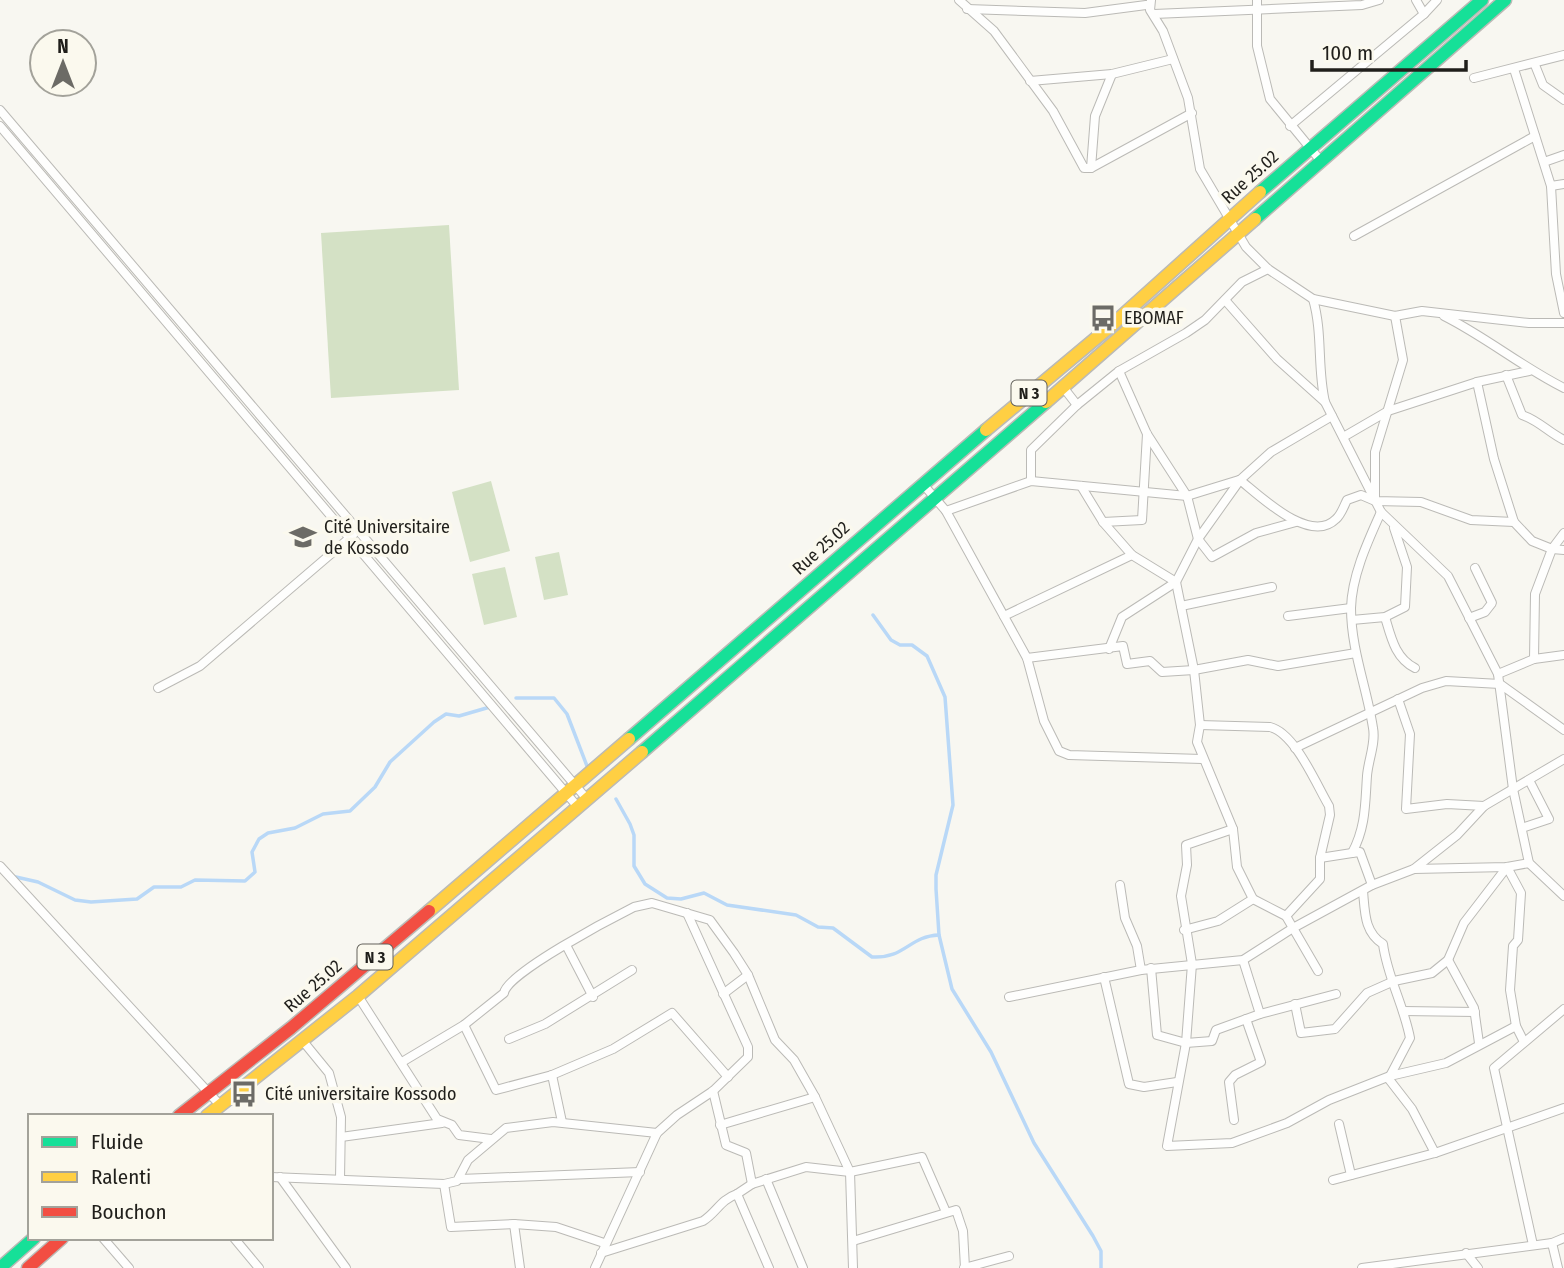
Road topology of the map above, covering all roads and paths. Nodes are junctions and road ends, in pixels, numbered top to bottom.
1 (959, 0) edge
2 (1379, 0) edge
3 (1416, 0) edge
4 (1437, 0) edge
5 (1482, 0) edge
6 (1505, 0) edge
7 (1296, 3) edge
8 (1256, 5) edge
9 (1149, 6) edge
10 (967, 9) junction
11 (1424, 14) junction
12 (1564, 55) edge
13 (1173, 59) junction
14 (1535, 65) junction
15 (1514, 69) junction
16 (1112, 74) junction
17 (1474, 78) dead end
18 (1030, 81) junction
19 (1564, 100) edge
20 (0, 110) edge
21 (1192, 113) junction
22 (0, 126) edge
23 (1290, 126) junction
24 (1535, 136) junction
25 (1310, 148) junction
26 (1564, 155) edge
27 (1320, 160) junction
28 (1544, 162) junction
29 (1091, 168) junction
30 (1564, 184) edge
31 (1551, 186) junction
32 (1228, 220) junction
33 (1238, 235) junction
34 (1354, 236) dead end
35 (1268, 269) junction
36 (1560, 273) edge
37 (1313, 299) junction
38 (1226, 300) junction
39 (1438, 313) junction
40 (1564, 313) edge
41 (1395, 316) junction
42 (1564, 323) edge
43 (1119, 371) junction
44 (1529, 371) junction
45 (1506, 375) junction
46 (1478, 382) junction
47 (1063, 387) junction
48 (1564, 388) edge
49 (1325, 402) junction
50 (1077, 405) junction
51 (1388, 411) junction
52 (1332, 416) junction
53 (1147, 434) junction
54 (1345, 436) junction
55 (1564, 440) edge
56 (1240, 480) junction
57 (1031, 481) junction
58 (922, 483) junction
59 (1081, 486) junction
60 (1144, 491) junction
61 (1186, 496) junction
62 (935, 499) junction
63 (1375, 501) junction
64 (946, 511) junction
65 (1381, 512) junction
66 (1103, 522) junction
67 (1296, 522) junction
68 (1514, 522) junction
69 (1394, 528) junction
70 (358, 530) junction
71 (1564, 533) edge
72 (350, 538) junction
73 (1198, 539) junction
74 (1552, 549) junction
75 (1564, 550) edge
76 (1132, 555) junction
77 (1475, 568) dead end
78 (1176, 582) junction
79 (1272, 587) dead end
80 (1181, 606) junction
81 (1351, 608) junction
82 (1004, 616) junction
83 (1288, 616) dead end
84 (1385, 617) junction
85 (1469, 618) junction
86 (1352, 620) junction
87 (1109, 649) junction
88 (1356, 653) junction
89 (1564, 655) edge
90 (1027, 658) junction
91 (1534, 659) junction
92 (1415, 668) dead end
93 (1194, 670) junction
94 (1498, 674) junction
95 (1500, 684) junction
96 (158, 688) dead end
97 (1398, 699) junction
98 (1369, 713) junction
99 (1200, 725) junction
100 (1564, 730) edge
101 (1295, 748) junction
102 (1564, 758) edge
103 (1202, 759) junction
104 (1529, 780) junction
105 (570, 788) junction
106 (1513, 789) junction
107 (582, 802) junction
108 (1484, 806) junction
109 (1522, 828) junction
110 (1233, 829) junction
111 (1352, 853) junction
112 (1320, 858) junction
113 (1529, 863) junction
114 (0, 866) edge
115 (1507, 867) junction
116 (1414, 869) junction
117 (1120, 885) dead end
118 (1372, 885) junction
119 (1363, 891) junction
120 (1563, 893) edge
121 (1253, 899) junction
122 (687, 913) junction
123 (1286, 916) junction
124 (1293, 928) junction
125 (1185, 930) junction
126 (566, 945) junction
127 (1243, 960) junction
128 (1448, 960) junction
129 (1192, 964) junction
130 (1151, 968) junction
131 (632, 970) dead end
132 (1141, 970) junction
133 (1318, 971) dead end
134 (748, 975) junction
135 (1104, 976) junction
136 (1394, 981) junction
137 (723, 994) junction
138 (1336, 994) dead end
139 (358, 996) junction
140 (1009, 997) dead end
141 (593, 998) junction
142 (1295, 1004) junction
143 (1564, 1009) edge
144 (1403, 1011) junction
145 (1475, 1012) junction
146 (1260, 1014) junction
147 (1246, 1019) junction
148 (464, 1025) junction
149 (1516, 1026) junction
150 (509, 1039) dead end
151 (302, 1040) junction
152 (1524, 1042) junction
153 (1186, 1043) junction
154 (1479, 1043) junction
155 (402, 1062) junction
156 (552, 1075) junction
157 (728, 1077) junction
158 (1389, 1077) junction
159 (1177, 1082) junction
160 (713, 1091) junction
161 (209, 1092) junction
162 (815, 1097) junction
163 (220, 1105) junction
164 (1564, 1108) edge
165 (182, 1114) edge
166 (209, 1114) edge
167 (1234, 1120) dead end
168 (562, 1122) junction
169 (442, 1123) junction
170 (1339, 1124) dead end
171 (720, 1125) junction
172 (1507, 1127) junction
173 (657, 1133) junction
174 (341, 1137) junction
175 (491, 1139) junction
176 (1435, 1153) junction
177 (640, 1172) junction
178 (850, 1172) junction
179 (1351, 1175) junction
180 (276, 1177) edge
181 (340, 1179) junction
182 (460, 1179) junction
183 (766, 1179) junction
184 (1333, 1180) dead end
185 (444, 1184) junction
186 (752, 1184) junction
187 (737, 1194) junction
188 (946, 1212) junction
189 (514, 1224) junction
190 (1564, 1238) edge
191 (32, 1240) edge
192 (60, 1240) edge
193 (105, 1240) edge
194 (235, 1240) edge
195 (853, 1241) junction
196 (604, 1243) junction
197 (1552, 1243) junction
198 (1533, 1245) junction
199 (601, 1253) junction
200 (1466, 1253) junction
201 (1009, 1256) dead end
202 (0, 1268) edge
203 (28, 1268) edge
204 (129, 1268) edge
205 (259, 1268) edge
206 (346, 1268) edge
207 (520, 1268) edge
208 (595, 1268) edge
209 (769, 1268) edge
210 (803, 1268) edge
211 (853, 1268) edge
212 (965, 1268) edge
213 (1362, 1268) edge
214 (1478, 1268) edge
215 (1558, 1268) edge

1 - 10 street
2 - 7 street
3 - 11 street
4 - 11 street
5 - 25 main road, Rue 25.02 / N 3
6 - 27 main road, N 3
7 - 8 street
8 - 9 street
8 - 23 street
9 - 10 street
9 - 13 street
10 - 18 street
11 - 23 street
12 - 14 street
13 - 16 street
13 - 21 street
14 - 15 street
14 - 19 street
15 - 17 street
15 - 24 street
16 - 18 street
16 - 29 street
18 - 29 street
20 - 70 street
21 - 29 street
21 - 32 street
22 - 72 street
23 - 25 street
24 - 28 street
24 - 34 street
25 - 27 street
25 - 32 main road, Rue 25.02 / N 3
26 - 28 street
27 - 33 main road, N 3
28 - 31 street
30 - 31 street
31 - 36 street
32 - 33 street
32 - 58 main road, Rue 25.02 / N 3
33 - 35 street
33 - 47 main road, N 3
35 - 37 street
35 - 38 street
36 - 40 street
37 - 41 street
37 - 49 street
38 - 43 street
38 - 49 street
39 - 41 street
39 - 42 street
39 - 44 street
41 - 51 street
43 - 50 street
43 - 53 street
44 - 45 street
44 - 48 street
45 - 46 street
45 - 55 street
46 - 51 street
46 - 68 street
47 - 50 street
47 - 62 main road, N 3
49 - 52 street
50 - 57 street
51 - 54 street
51 - 63 street
52 - 54 street
52 - 56 street
53 - 60 street
53 - 61 street
54 - 63 street
56 - 61 street
56 - 67 street
56 - 73 street
57 - 59 street
57 - 64 street
58 - 62 street
58 - 105 main road, Rue 25.02 / N 3
59 - 60 street
59 - 66 street
60 - 61 street
60 - 66 street
61 - 73 street
62 - 64 street
62 - 107 main road, N 3
63 - 65 street
63 - 67 street
63 - 68 street
64 - 82 street
65 - 69 street
65 - 81 street
66 - 76 street
67 - 73 street
68 - 74 street
69 - 84 street
69 - 85 street
70 - 72 street
70 - 105 street
71 - 74 street
72 - 96 street
72 - 105 street
73 - 78 street
74 - 75 street
74 - 91 street
76 - 78 street
76 - 82 street
77 - 85 street
78 - 80 street
78 - 87 street
79 - 80 street
80 - 93 street
81 - 83 street
81 - 86 street
82 - 90 street
84 - 86 street
84 - 92 street
85 - 94 street
86 - 88 street
87 - 90 street
87 - 93 street
88 - 93 street
88 - 98 street
89 - 91 street
90 - 103 street
91 - 94 street
93 - 99 street
94 - 95 street
95 - 97 street
95 - 100 street
95 - 106 street
97 - 98 street
97 - 108 street
98 - 101 street
98 - 111 street
99 - 101 street
99 - 103 street
101 - 112 street
102 - 104 street
103 - 110 street
104 - 106 street
104 - 109 street
105 - 107 street
105 - 161 main road, Rue 25.02 / N 3
106 - 108 street
106 - 109 street
107 - 139 main road, N 3
108 - 116 street
109 - 113 street
110 - 121 street
110 - 125 street
111 - 112 street
111 - 118 street
112 - 123 street
113 - 115 street
113 - 120 street
114 - 161 street
115 - 116 street
115 - 128 street
115 - 149 street
116 - 118 street
117 - 132 street
118 - 119 street
119 - 124 street
119 - 136 street
121 - 123 street
121 - 125 street
122 - 126 street
122 - 134 street
122 - 137 street
123 - 124 street
124 - 127 street
124 - 133 street
125 - 129 street
126 - 141 street
126 - 148 street
127 - 129 street
127 - 146 street
128 - 136 street
128 - 145 street
129 - 130 street
129 - 153 street
130 - 132 street
130 - 153 street
131 - 141 street
132 - 135 street
134 - 137 street
134 - 162 street
135 - 140 street
135 - 159 street
136 - 142 street
136 - 144 street
137 - 157 street
138 - 142 street
139 - 151 main road, N 3
139 - 155 street
141 - 150 street
142 - 146 street
143 - 152 street
144 - 145 street
144 - 158 street
145 - 154 street
146 - 147 street
147 - 153 street
147 - 167 street
148 - 155 street
148 - 156 street
149 - 152 street
149 - 154 street
151 - 163 main road, N 3
151 - 174 street
152 - 172 street
153 - 159 street
154 - 158 street
155 - 169 street
156 - 157 street
156 - 168 street
157 - 160 street
158 - 159 street
158 - 176 street
160 - 171 street
160 - 173 street
161 - 163 street
161 - 165 main road, Rue 25.02 / N 3
162 - 171 street
162 - 178 street
163 - 166 main road, N 3
164 - 172 street
168 - 173 street
168 - 175 street
169 - 174 street
169 - 175 street
170 - 179 street
171 - 186 street
172 - 176 street
172 - 198 street
173 - 177 street
174 - 181 street
175 - 182 street
176 - 179 street
177 - 182 street
177 - 196 street
178 - 183 street
178 - 188 street
178 - 195 street
179 - 184 street
180 - 181 street
180 - 206 street
181 - 185 street
182 - 185 street
183 - 186 street
183 - 210 street
185 - 189 street
186 - 187 street
187 - 199 street
187 - 209 street
188 - 195 street
188 - 212 street
189 - 196 street
189 - 207 street
190 - 197 street
191 - 202 main road
192 - 203 main road
193 - 204 street
194 - 205 street
195 - 211 street
196 - 199 street
197 - 198 street
197 - 215 street
198 - 200 street
199 - 208 street
200 - 213 street
200 - 214 street
201 - 212 street

